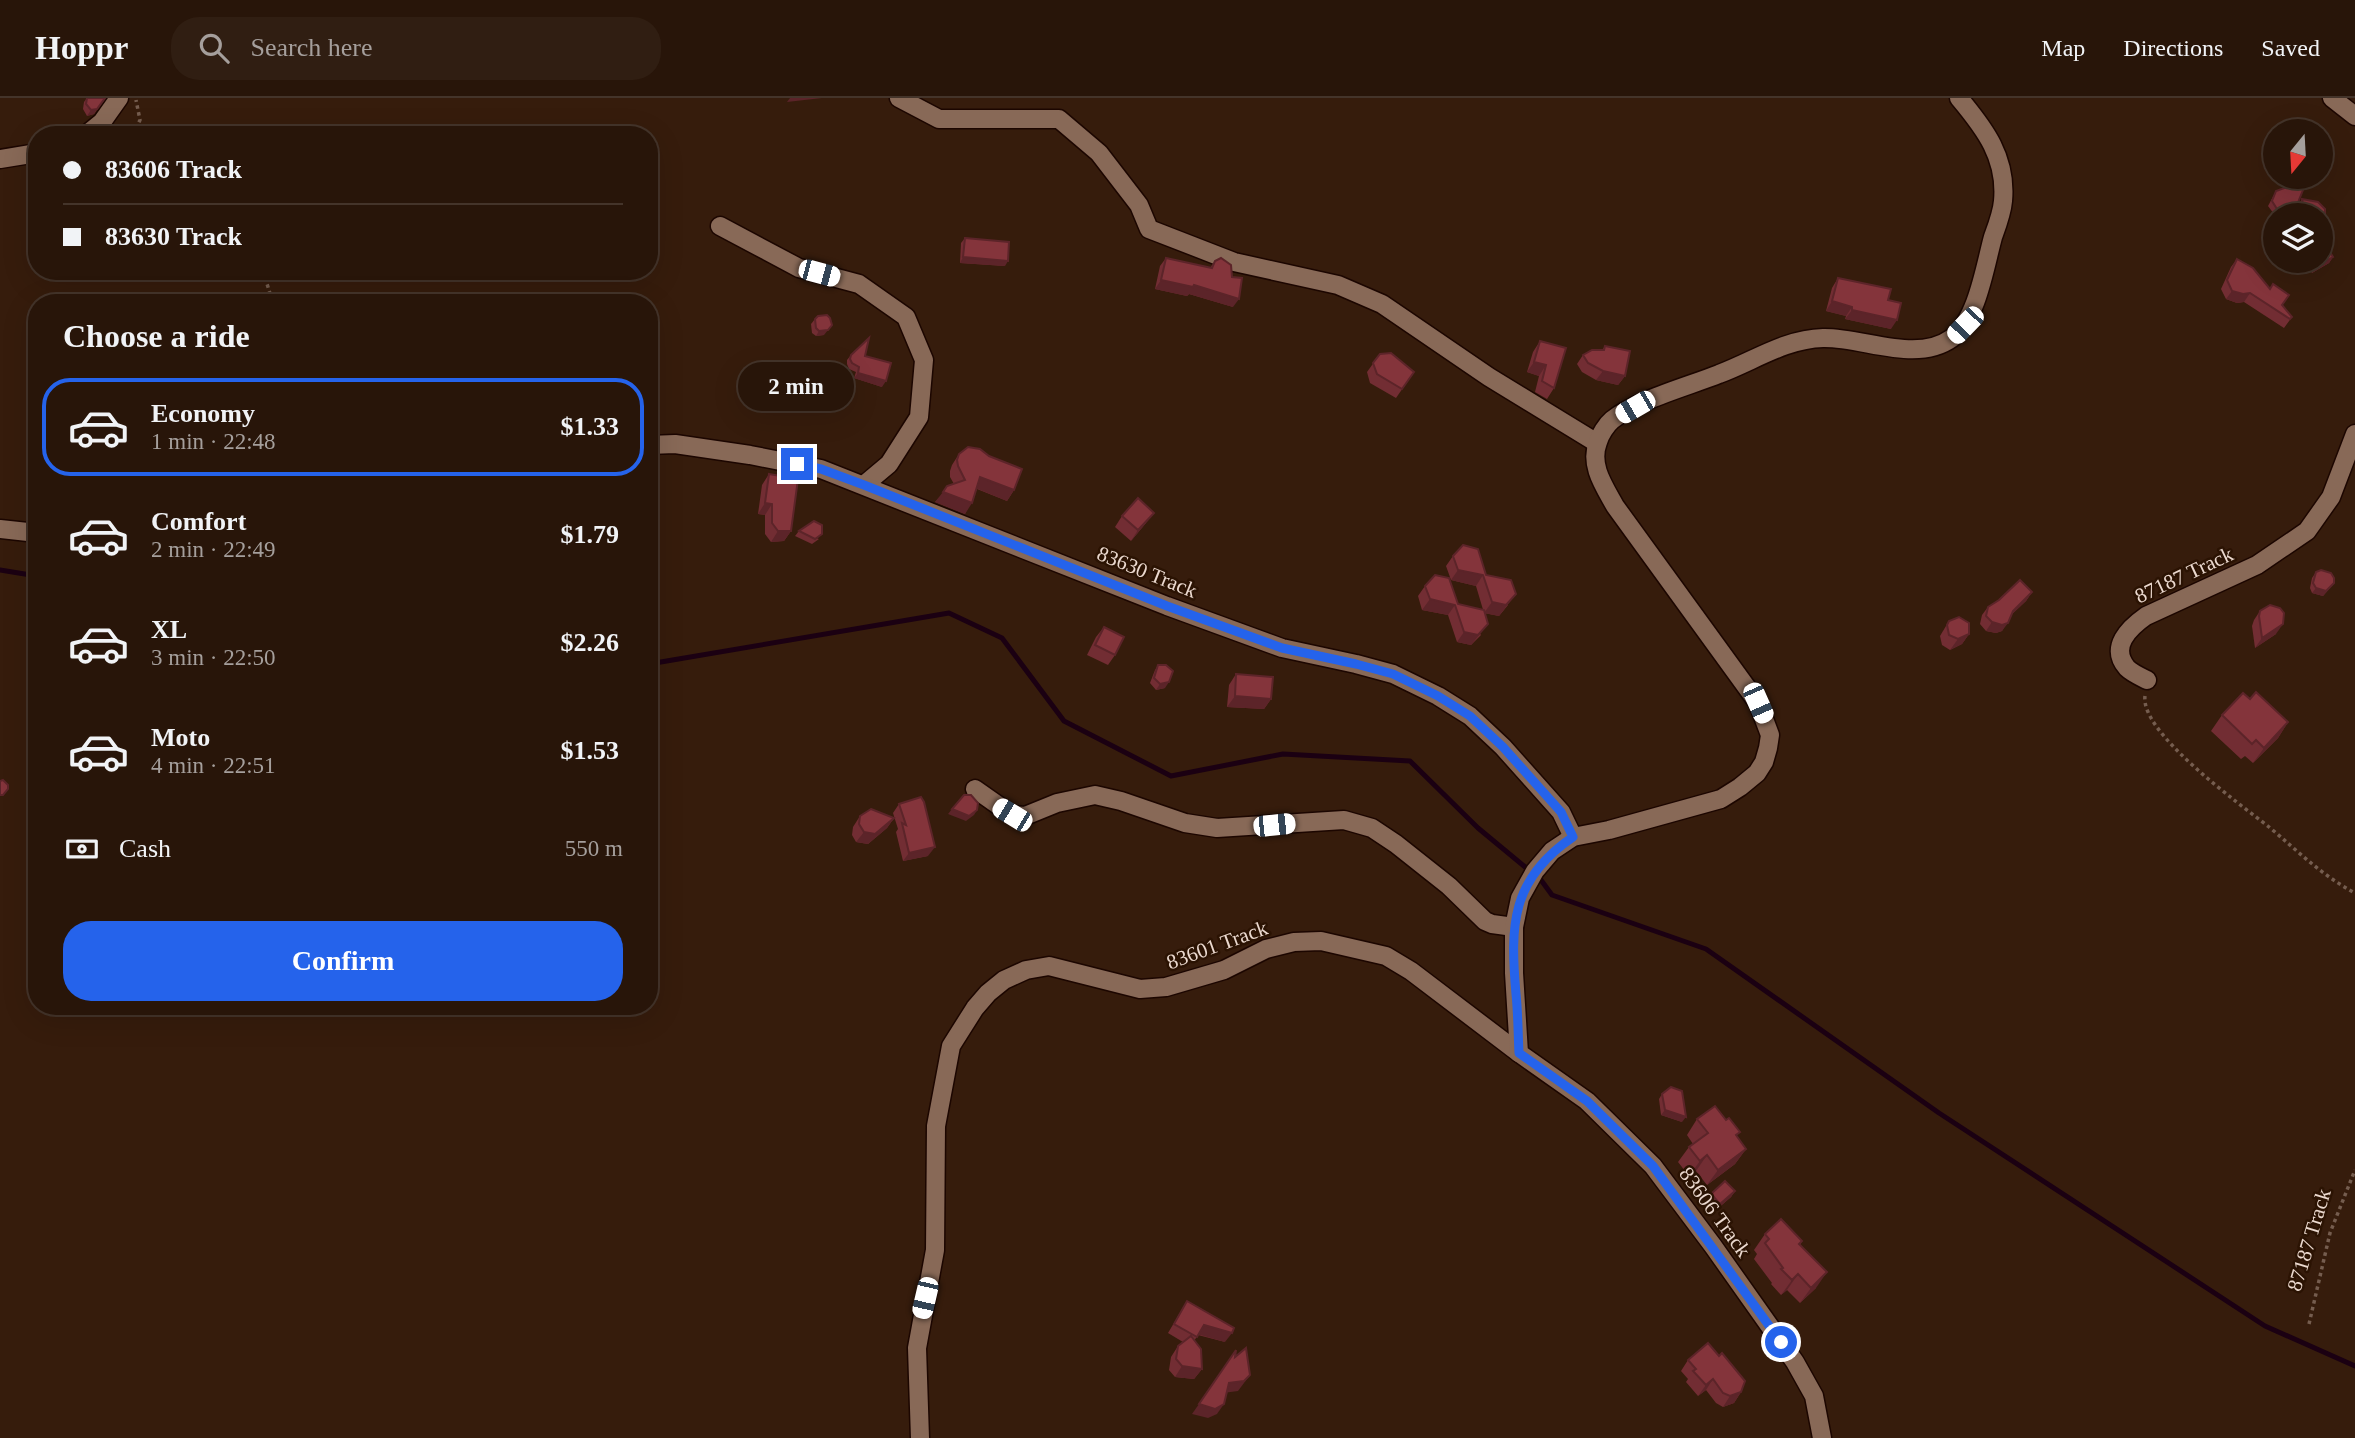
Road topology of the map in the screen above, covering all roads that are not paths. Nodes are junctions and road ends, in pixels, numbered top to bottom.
1 (119, 98) edge
2 (899, 98) edge
3 (1959, 98) edge
4 (2332, 98) edge
5 (2355, 116) edge
6 (97, 126) edge
7 (28, 154) edge
8 (0, 159) edge
9 (720, 226) dead end
10 (2355, 433) edge
11 (1597, 443) junction
12 (658, 445) edge
13 (864, 485) junction
14 (0, 529) edge
15 (28, 532) edge
16 (2147, 680) road end
17 (975, 789) dead end
18 (1573, 837) junction
19 (1514, 928) junction
20 (1519, 1053) junction
21 (920, 1438) edge
22 (1822, 1438) edge

1 - 6 street
2 - 11 street
3 - 11 street
4 - 5 street
7 - 8 street
9 - 13 street
10 - 16 street, 87187 Track
11 - 18 street
12 - 13 street, 83630 Track
13 - 18 street, 83630 Track
14 - 15 street
17 - 19 street
18 - 19 street
19 - 20 street
20 - 21 street, 83601 Track
20 - 22 street, 83606 Track

